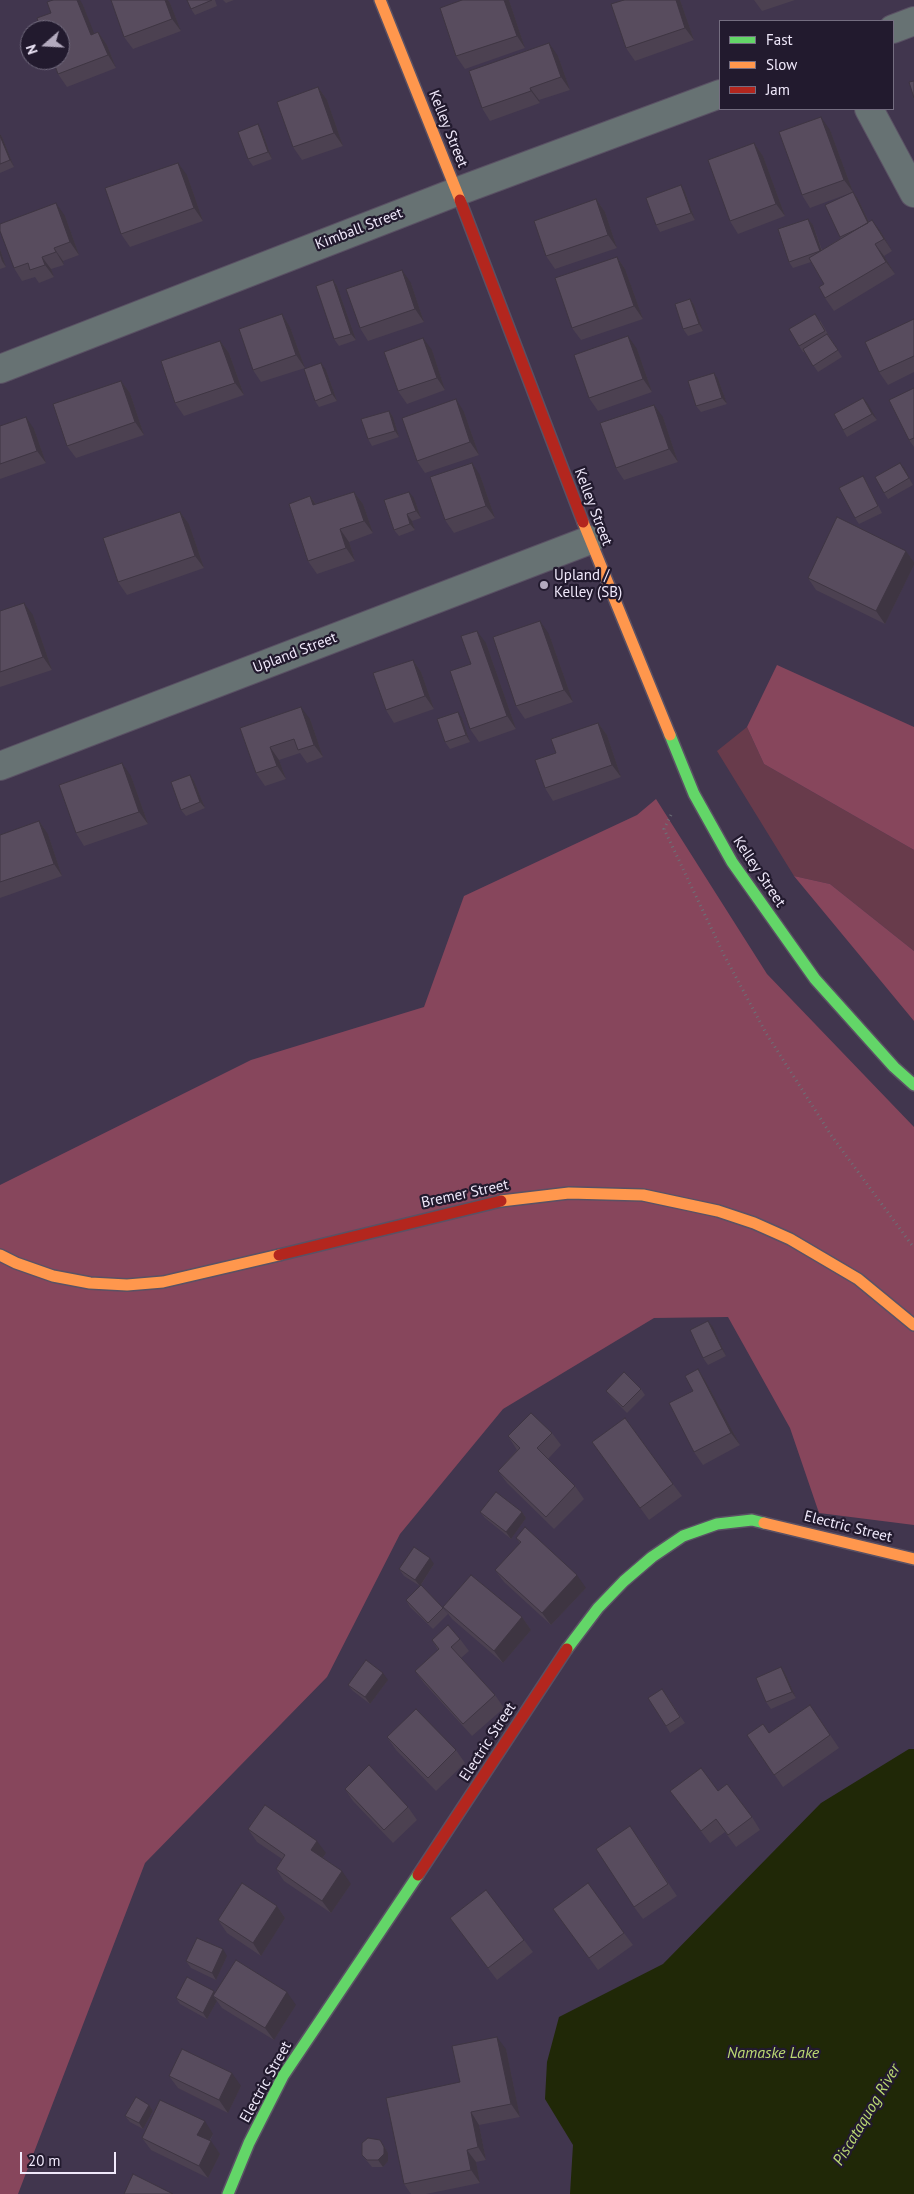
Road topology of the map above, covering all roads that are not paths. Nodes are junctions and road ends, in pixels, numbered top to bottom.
1 (380, 0) edge
2 (914, 21) edge
3 (894, 29) edge
4 (719, 94) edge
5 (869, 110) edge
6 (456, 192) junction
7 (914, 193) edge
8 (0, 369) edge
9 (590, 540) junction
10 (0, 766) edge
11 (914, 1085) edge
12 (0, 1255) edge
13 (914, 1325) edge
14 (914, 1559) edge
15 (228, 2194) edge

1 - 6 street, Kelley Street
2 - 3 street
4 - 6 street, Kimball Street
5 - 7 street
6 - 8 street, Kimball Street
6 - 9 street, Kelley Street
9 - 10 street, Upland Street
9 - 11 street, Kelley Street
12 - 13 street, Bremer Street
14 - 15 street, Electric Street

